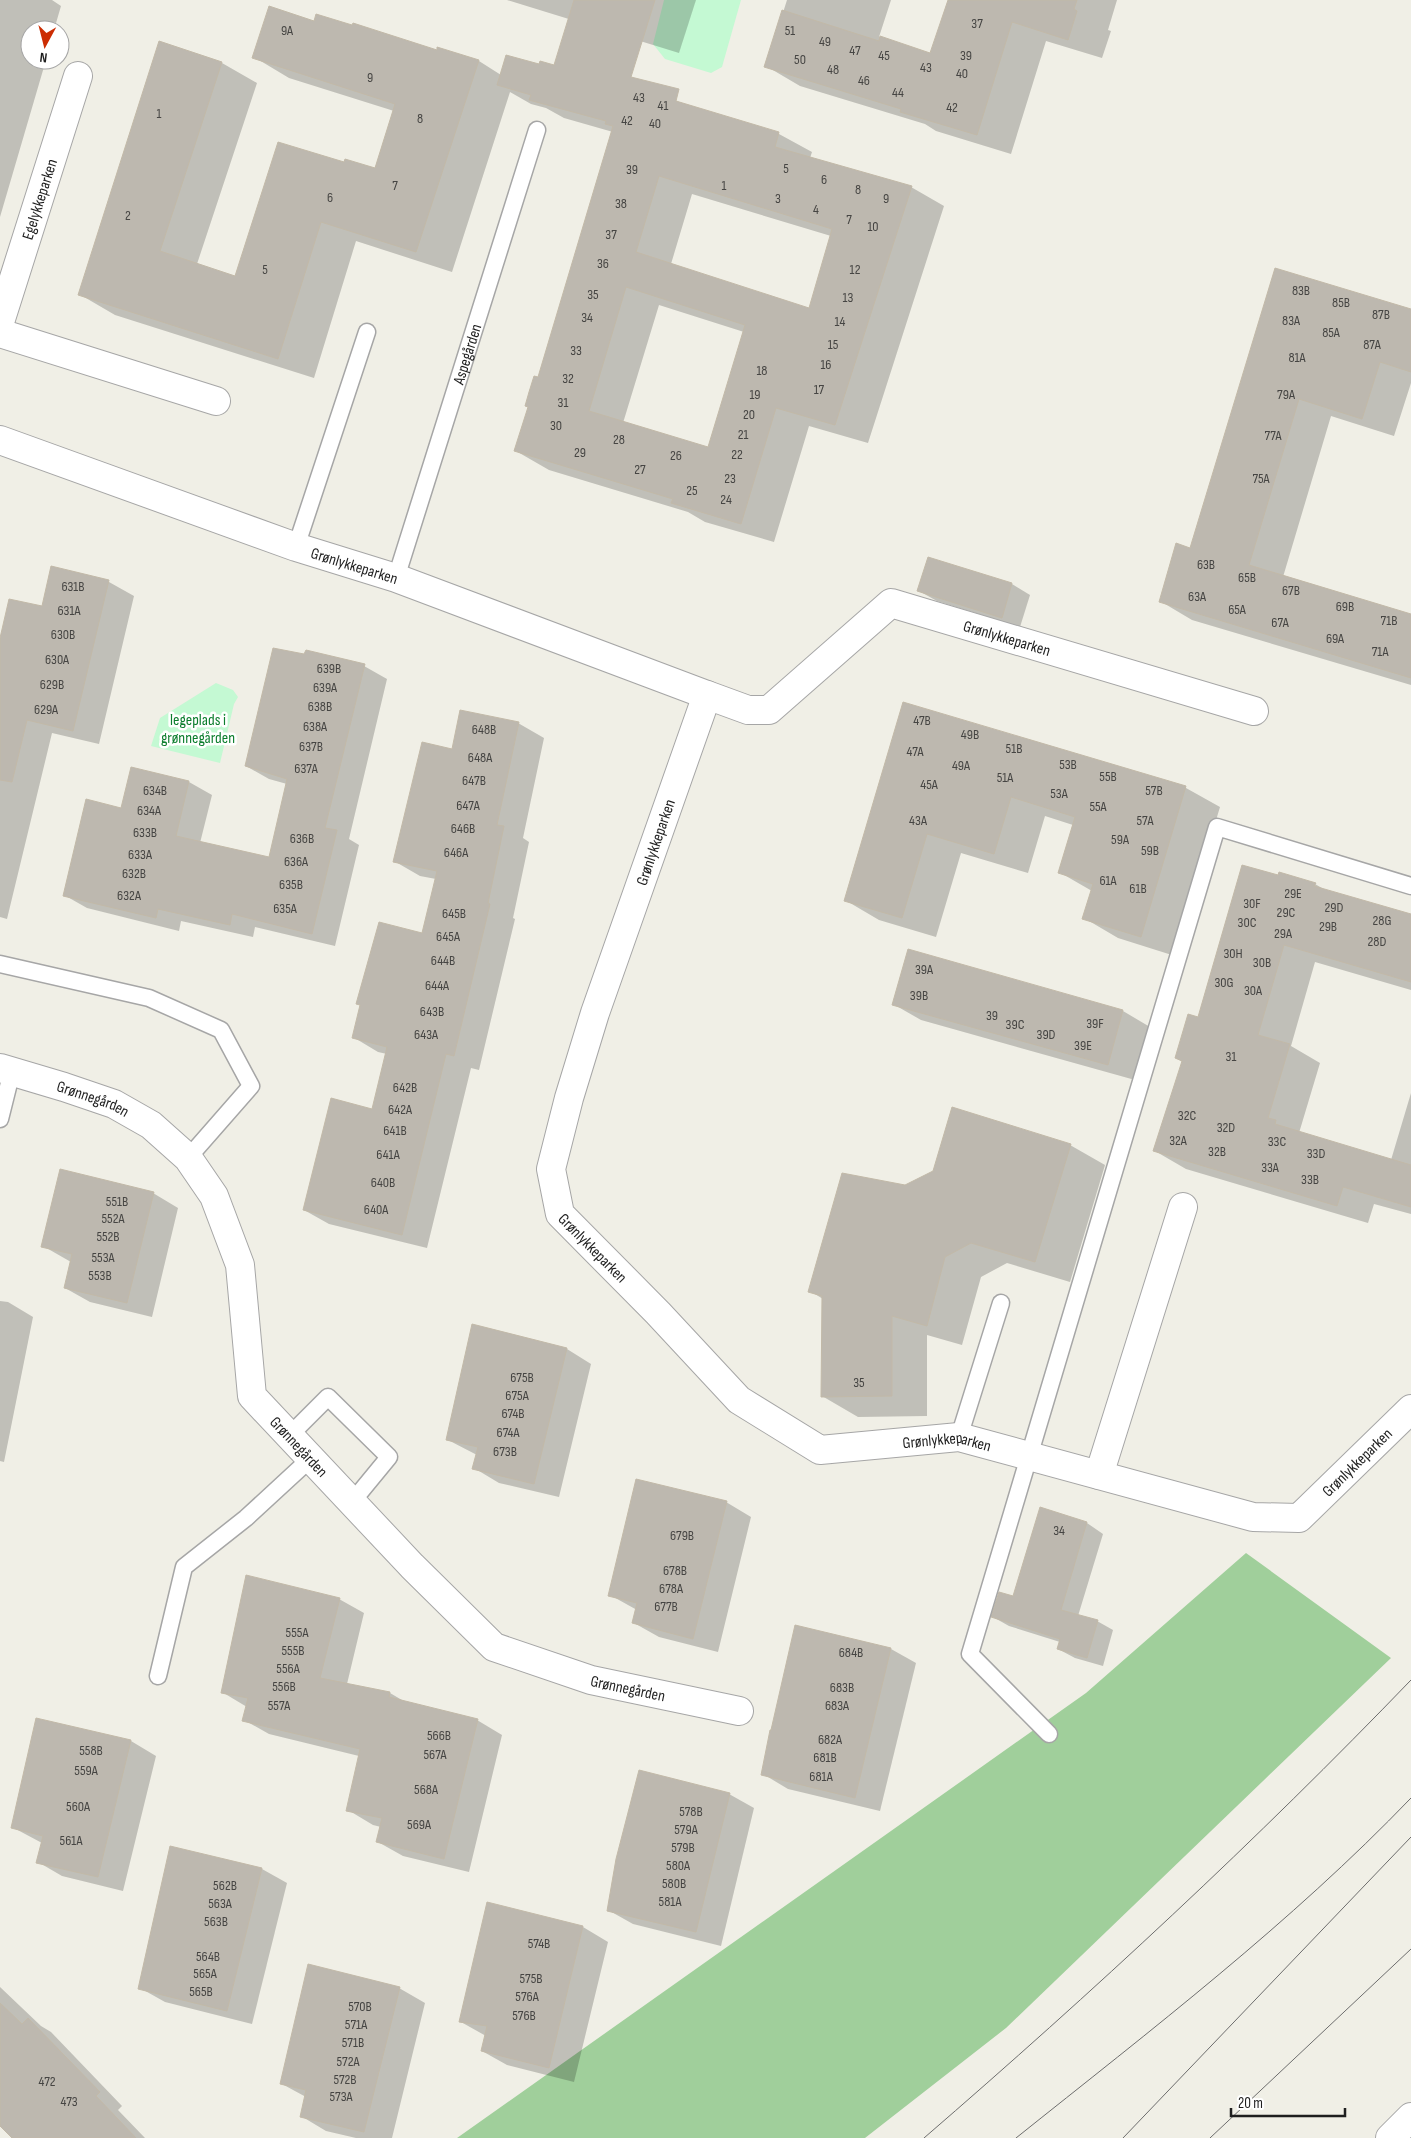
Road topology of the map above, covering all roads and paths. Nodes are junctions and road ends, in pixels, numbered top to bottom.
1 (78, 76) dead end
2 (537, 130) dead end
3 (0, 322) edge
4 (367, 332) dead end
5 (0, 333) edge
6 (216, 401) dead end
7 (0, 440) edge
8 (296, 547) junction
9 (396, 578) junction
10 (707, 695) junction
11 (1254, 711) dead end
12 (1411, 886) edge
13 (0, 964) edge
14 (6, 1070) edge
15 (0, 1120) edge
16 (188, 1158) junction
17 (1183, 1207) dead end
18 (1002, 1302) dead end
19 (1411, 1409) edge
20 (289, 1436) junction
21 (960, 1437) junction
22 (1029, 1456) junction
23 (310, 1459) junction
24 (1099, 1475) junction
25 (352, 1502) junction
26 (158, 1676) dead end
27 (739, 1711) dead end
28 (1049, 1734) dead end
29 (1411, 2118) edge
30 (1390, 2138) edge

1 - 3 street, Egelykkeparken
2 - 9 lane, Aspegården
4 - 8 lane
5 - 6 street
7 - 8 street, Grønlykkeparken
8 - 9 street, Grønlykkeparken
9 - 10 street, Grønlykkeparken
10 - 11 street, Grønlykkeparken
10 - 21 street, Grønlykkeparken
12 - 22 lane
13 - 16 lane
14 - 15 lane
14 - 16 street, Grønnegården
16 - 20 street, Grønnegården
17 - 24 street
18 - 21 lane
19 - 24 street, Grønlykkeparken
20 - 23 street, Grønnegården
20 - 25 lane
21 - 22 street, Grønlykkeparken
22 - 24 street, Grønlykkeparken
22 - 28 lane
23 - 25 street, Grønnegården
23 - 26 lane
25 - 27 street, Grønnegården
29 - 30 street

